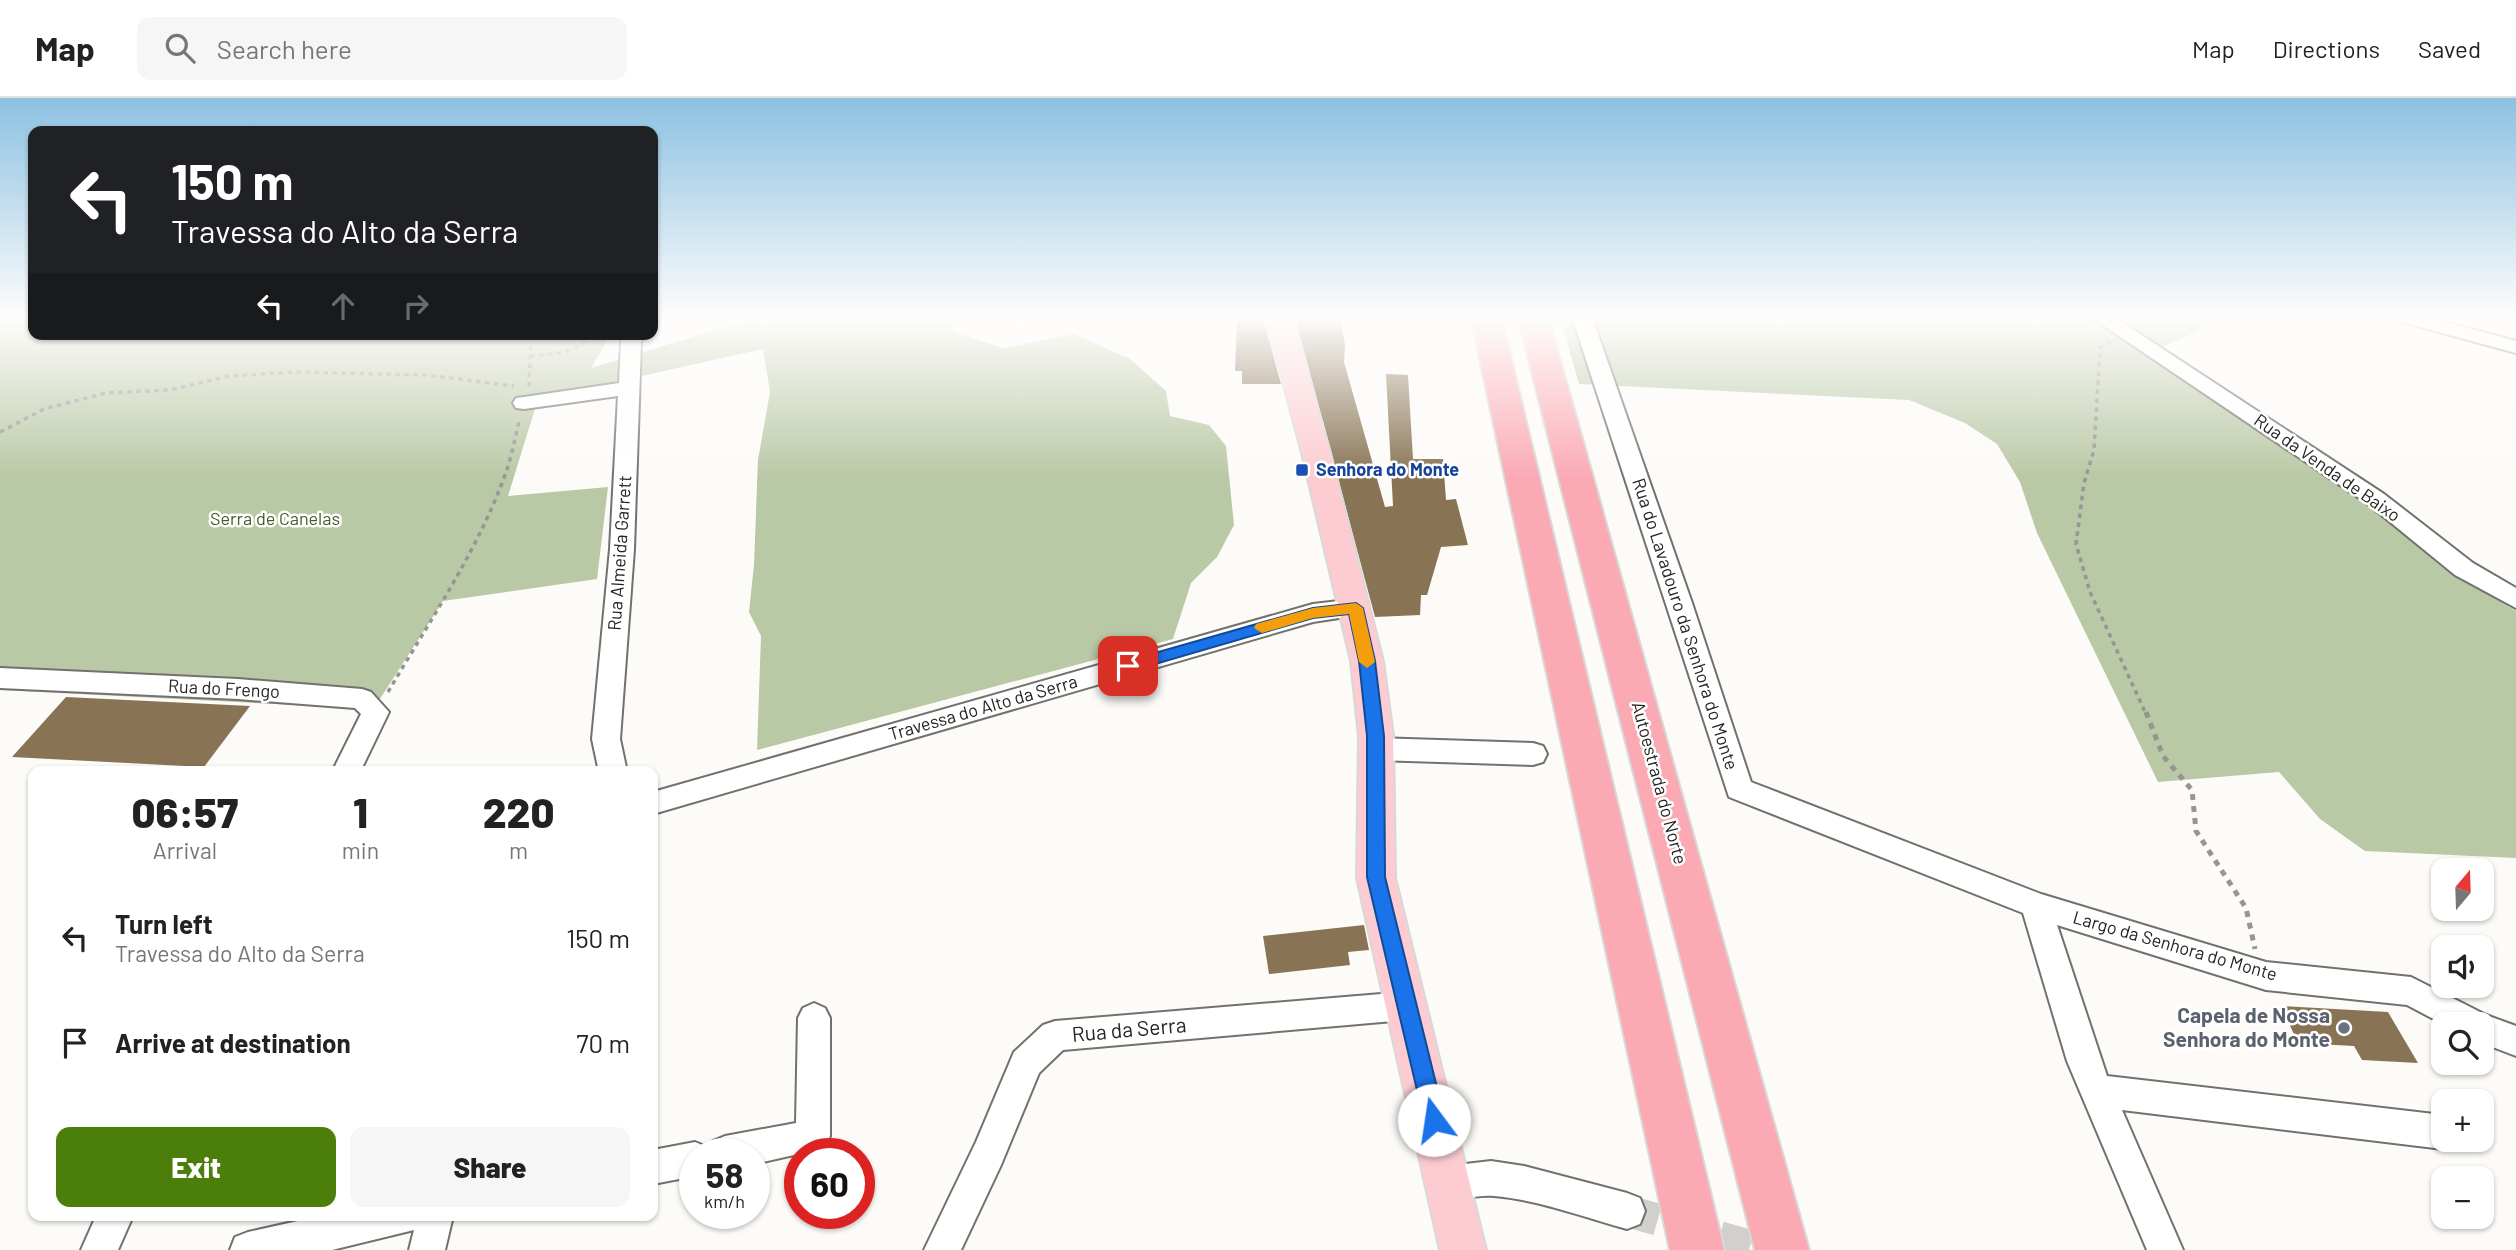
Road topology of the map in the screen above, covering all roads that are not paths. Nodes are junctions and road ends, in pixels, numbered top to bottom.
1 (630, 371) edge
2 (1293, 371) edge
3 (1498, 371) edge
4 (1548, 371) edge
5 (1600, 371) edge
6 (2182, 371) edge
7 (630, 388) junction
8 (527, 395) road end
9 (2516, 598) edge
10 (1356, 608) junction
11 (0, 678) edge
12 (1376, 749) junction
13 (1533, 754) dead end
14 (349, 766) edge
15 (612, 766) edge
16 (658, 802) edge
17 (2036, 905) junction
18 (2266, 976) joint
19 (1405, 1006) junction
20 (2450, 1012) edge
21 (814, 1018) dead end
22 (2494, 1033) edge
23 (2516, 1041) edge
24 (2097, 1091) junction
25 (2431, 1131) edge
26 (770, 1144) edge
27 (679, 1162) edge
28 (658, 1166) edge
29 (1448, 1183) junction
30 (1627, 1211) tunnel mouth
31 (113, 1221) edge
32 (382, 1221) edge
33 (434, 1221) edge
34 (99, 1250) edge
35 (248, 1250) edge
36 (427, 1250) edge
37 (942, 1250) edge
38 (1463, 1250) edge
39 (1697, 1250) edge
40 (1782, 1250) edge
41 (2165, 1250) edge

1 - 7 street, Rua Almeida Garrett
2 - 10 main road
3 - 39 highway
4 - 40 highway, Autoestrada do Norte
5 - 17 street, Rua do Lavadouro da Senhora do Monte
6 - 9 street, Rua da Venda de Baixo
7 - 8 street
7 - 15 street, Rua Almeida Garrett
10 - 12 main road
10 - 16 street, Travessa do Alto da Serra
11 - 14 street, Rua do Frengo
12 - 13 street
12 - 19 main road
17 - 18 street, Largo da Senhora do Monte
17 - 24 street
18 - 20 street, Largo da Senhora do Monte
19 - 29 main road
19 - 37 street, Rua da Serra
21 - 26 street
22 - 23 street
24 - 25 street
24 - 41 street
27 - 28 street
29 - 30 street
29 - 38 main road
31 - 34 street
32 - 35 street
33 - 36 street

